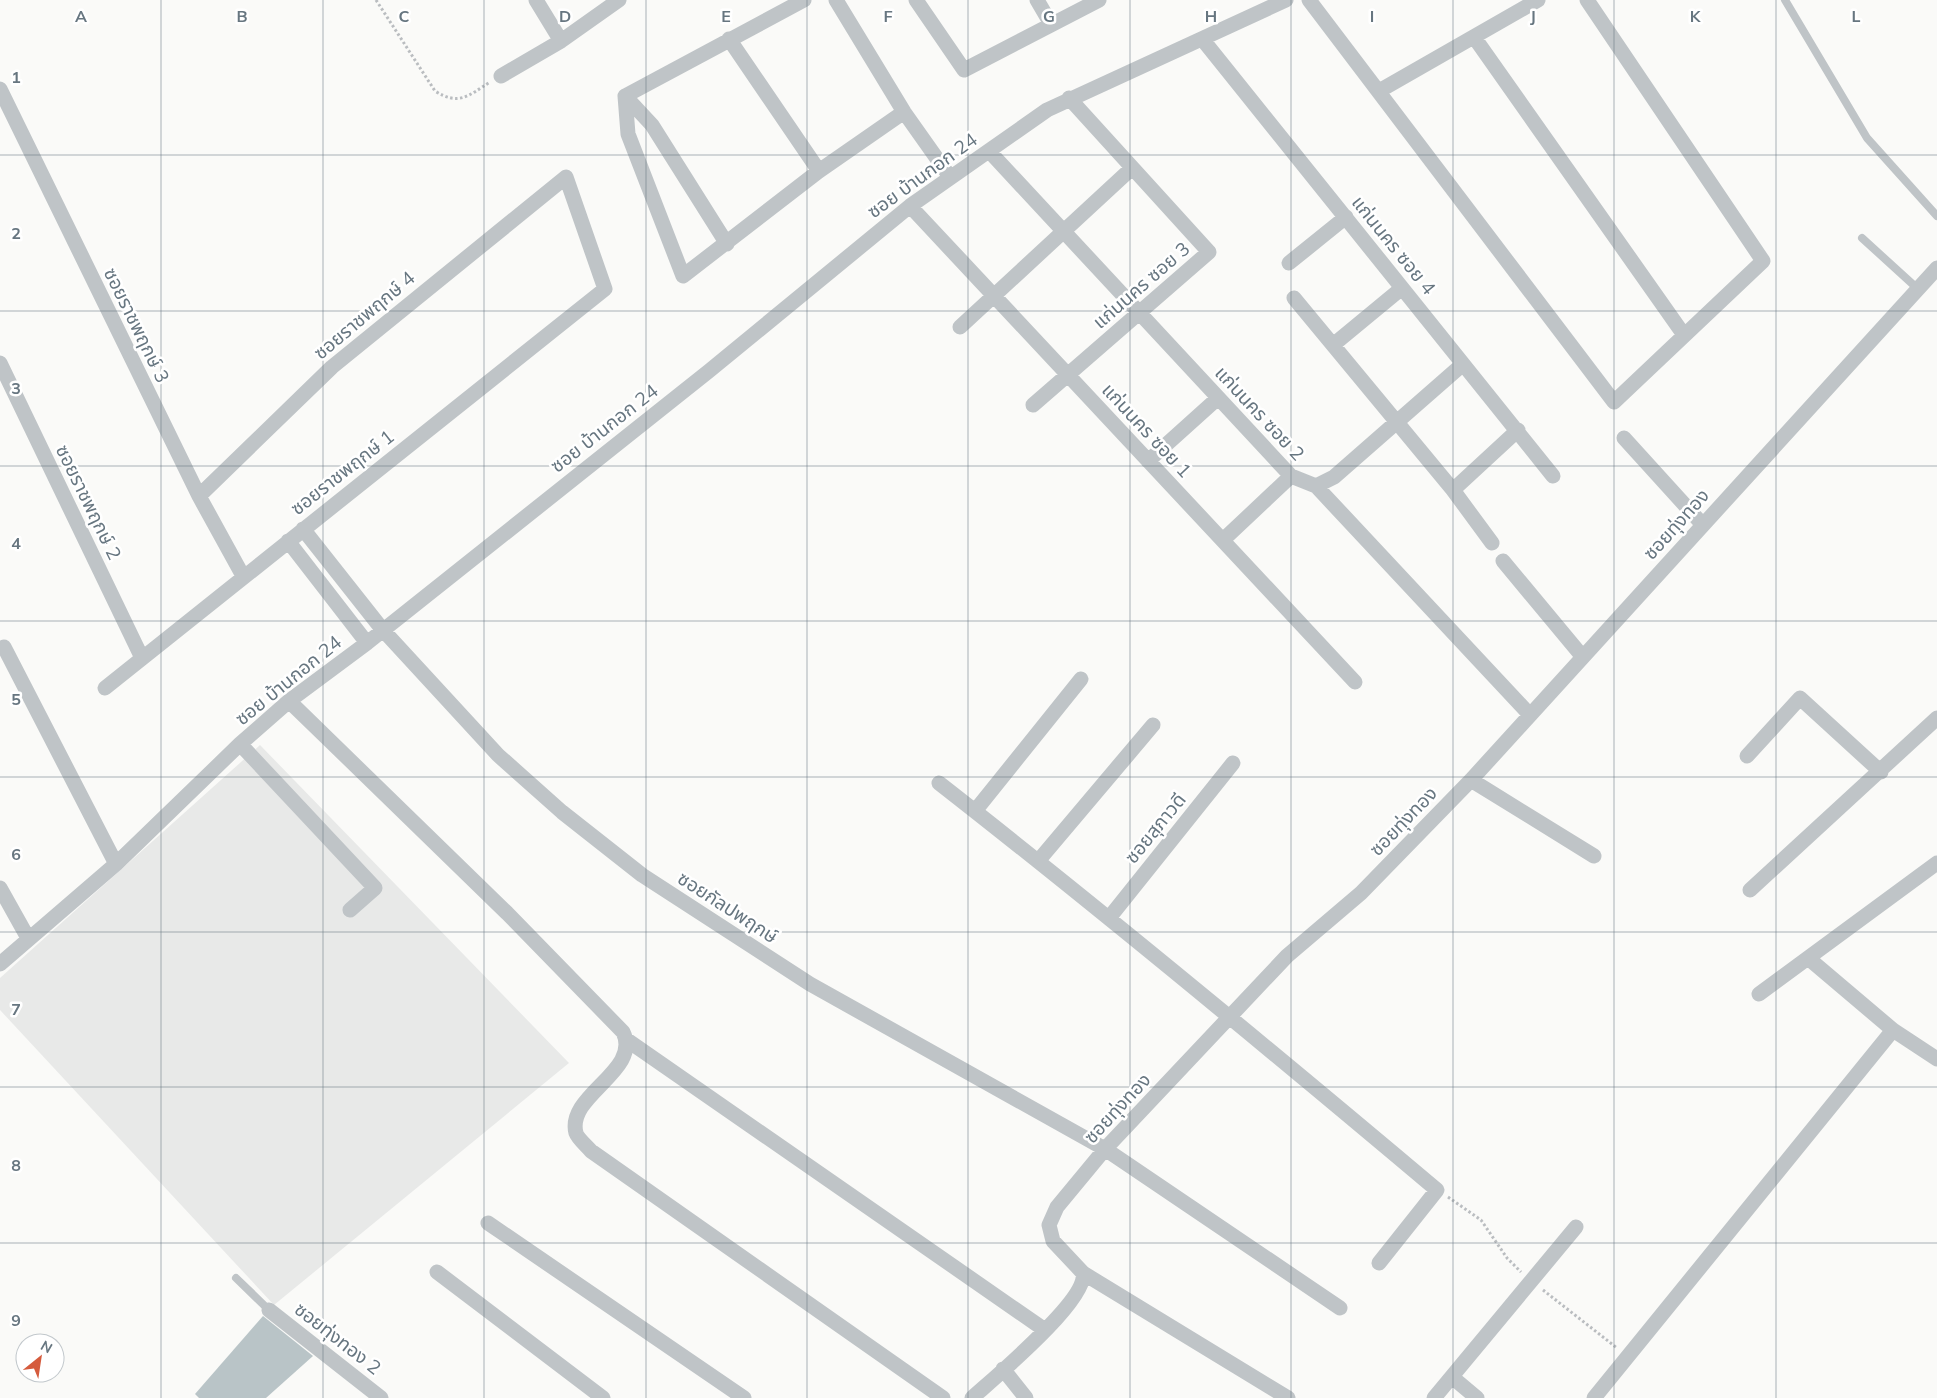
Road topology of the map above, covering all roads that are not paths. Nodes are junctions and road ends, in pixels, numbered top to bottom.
1 (536, 0) edge
2 (619, 0) edge
3 (804, 0) edge
4 (836, 0) edge
5 (916, 0) edge
6 (1038, 0) edge
7 (1099, 0) edge
8 (1286, 0) edge
9 (1309, 0) edge
10 (1538, 0) edge
11 (1587, 0) edge
12 (1785, 0) edge
13 (1051, 24) junction
14 (1474, 36) junction
15 (729, 39) junction
16 (1203, 40) junction
17 (560, 41) junction
18 (501, 76) road end
19 (0, 89) edge
20 (1379, 91) junction
21 (625, 96) junction
22 (1069, 98) junction
23 (904, 112) junction
24 (989, 151) junction
25 (1132, 168) junction
26 (819, 172) junction
27 (950, 178) junction
28 (910, 206) junction
29 (1937, 216) edge
30 (1346, 217) junction
31 (1063, 231) junction
32 (1862, 238) dead end
33 (727, 244) junction
34 (1288, 263) dead end
35 (1937, 268) edge
36 (1402, 288) junction
37 (605, 289) joint
38 (1918, 289) junction
39 (994, 296) junction
40 (1294, 298) dead end
41 (1139, 313) junction
42 (960, 327) dead end
43 (1684, 335) junction
44 (1333, 345) junction
45 (0, 363) edge
46 (1463, 364) junction
47 (1068, 375) junction
48 (1218, 398) junction
49 (1033, 406) dead end
50 (1398, 423) junction
51 (1518, 430) junction
52 (1624, 438) dead end
53 (1148, 461) junction
54 (1291, 476) junction
55 (1553, 476) dead end
56 (1316, 486) junction
57 (1453, 490) junction
58 (199, 496) junction
59 (1703, 525) junction
60 (303, 529) junction
61 (1222, 540) junction
62 (288, 541) junction
63 (1492, 543) dead end
64 (1503, 561) dead end
65 (243, 576) junction
66 (382, 630) junction
67 (367, 643) junction
68 (4, 647) dead end
69 (1582, 656) junction
70 (142, 658) junction
71 (1081, 679) dead end
72 (1355, 682) dead end
73 (105, 688) dead end
74 (289, 701) junction
75 (1530, 715) junction
76 (1937, 718) edge
77 (1153, 724) dead end
78 (240, 744) junction
79 (1747, 756) dead end
80 (1233, 764) dead end
81 (1881, 772) junction
82 (1471, 780) junction
83 (939, 783) dead end
84 (975, 811) junction
85 (1594, 856) dead end
86 (1039, 860) junction
87 (1937, 863) edge
88 (116, 864) junction
89 (0, 888) edge
90 (1750, 890) dead end
91 (350, 910) dead end
92 (1109, 918) junction
93 (28, 938) junction
94 (1808, 958) junction
95 (0, 964) edge
96 (1759, 994) dead end
97 (1231, 1017) junction
98 (1893, 1030) junction
99 (627, 1040) junction
100 (1937, 1059) edge
101 (1105, 1148) junction
102 (488, 1223) dead end
103 (1576, 1227) dead end
104 (1379, 1263) dead end
105 (438, 1272) dead end
106 (1083, 1273) junction
107 (236, 1278) dead end
108 (1340, 1308) dead end
109 (269, 1310) joint
110 (1045, 1330) junction
111 (1003, 1369) junction
112 (1452, 1377) junction
113 (381, 1398) edge
114 (603, 1398) edge
115 (744, 1398) edge
116 (943, 1398) edge
117 (972, 1398) edge
118 (1026, 1398) edge
119 (1288, 1398) edge
120 (1434, 1398) edge
121 (1477, 1398) edge
122 (1594, 1398) edge

1 - 17 street
2 - 17 street
3 - 15 street
4 - 23 street
5 - 13 street
6 - 13 street
7 - 13 street
8 - 16 street, ซอย บ้านกอก 24
9 - 20 street
10 - 14 street
11 - 43 street
12 - 29 lane
14 - 20 street
14 - 43 street
15 - 21 street
15 - 26 street
16 - 22 street, ซอย บ้านกอก 24
16 - 30 street, แก่นนคร ซอย 4
17 - 18 street
19 - 58 street, ซอยราชพฤกษ์ 3
20 - 43 street
21 - 33 street
21 - 33 street
22 - 24 street, ซอย บ้านกอก 24
22 - 25 street, แก่นนคร ซอย 3
23 - 26 street
23 - 27 street
24 - 27 street, ซอย บ้านกอก 24
24 - 31 street, แก่นนคร ซอย 2
25 - 31 street
25 - 41 street, แก่นนคร ซอย 3
26 - 33 street
27 - 28 street, ซอย บ้านกอก 24
28 - 39 street, แก่นนคร ซอย 1
28 - 66 street, ซอย บ้านกอก 24
30 - 34 street
30 - 36 street, แก่นนคร ซอย 4
31 - 39 street
31 - 41 street, แก่นนคร ซอย 2
32 - 38 lane
35 - 38 street, ซอยทุ่งทอง
36 - 44 street
36 - 46 street, แก่นนคร ซอย 4
37 - 58 street, ซอยราชพฤกษ์ 4
37 - 60 street, ซอยราชพฤกษ์ 1
38 - 59 street, ซอยทุ่งทอง
39 - 42 street
39 - 47 street, แก่นนคร ซอย 1
40 - 44 street
41 - 47 street, แก่นนคร ซอย 3
41 - 48 street, แก่นนคร ซอย 2
44 - 50 street
45 - 70 street, ซอยราชพฤกษ์ 2
46 - 50 street
46 - 51 street, แก่นนคร ซอย 4
47 - 49 street, แก่นนคร ซอย 3
47 - 53 street, แก่นนคร ซอย 1
48 - 53 street
48 - 54 street, แก่นนคร ซอย 2
50 - 56 street
50 - 57 street
51 - 55 street, แก่นนคร ซอย 4
51 - 57 street
52 - 59 street
53 - 61 street, แก่นนคร ซอย 1
54 - 56 street, แก่นนคร ซอย 2
54 - 61 street
56 - 75 street, แก่นนคร ซอย 2
57 - 63 street
58 - 65 street, ซอยราชพฤกษ์ 3
59 - 69 street, ซอยทุ่งทอง
60 - 62 street, ซอยราชพฤกษ์ 1
60 - 66 street, ซอยกัลปพฤกษ์
61 - 72 street, แก่นนคร ซอย 1
62 - 65 street, ซอยราชพฤกษ์ 1
62 - 67 street
64 - 69 street
65 - 70 street, ซอยราชพฤกษ์ 1
66 - 67 street, ซอย บ้านกอก 24
66 - 101 street, ซอยกัลปพฤกษ์
67 - 74 street, ซอย บ้านกอก 24
68 - 88 street
69 - 75 street, ซอยทุ่งทอง
70 - 73 street, ซอยราชพฤกษ์ 1
71 - 84 street
74 - 78 street, ซอย บ้านกอก 24
74 - 99 street
75 - 82 street, ซอยทุ่งทอง
76 - 81 street
77 - 86 street
78 - 88 street, ซอย บ้านกอก 24
78 - 91 street
79 - 81 street
80 - 92 street, ซอยสุภาวดี
81 - 90 street
82 - 85 street
82 - 97 street, ซอยทุ่งทอง
83 - 84 street
84 - 86 street
86 - 92 street
87 - 94 street
88 - 93 street, ซอย บ้านกอก 24
89 - 93 street
92 - 97 street
93 - 95 street, ซอย บ้านกอก 24
94 - 96 street
94 - 98 street
97 - 101 street, ซอยทุ่งทอง
97 - 104 street
98 - 100 street
98 - 122 street
99 - 110 street
99 - 116 street
101 - 106 street, ซอยทุ่งทอง
101 - 108 street, ซอยกัลปพฤกษ์
102 - 115 street
103 - 112 street
105 - 114 street
106 - 110 street
106 - 119 street, ซอยทุ่งทอง
107 - 109 lane
109 - 113 street, ซอยทุ่งทอง 2
110 - 111 street
111 - 117 street
111 - 118 street
112 - 120 street
112 - 121 street

